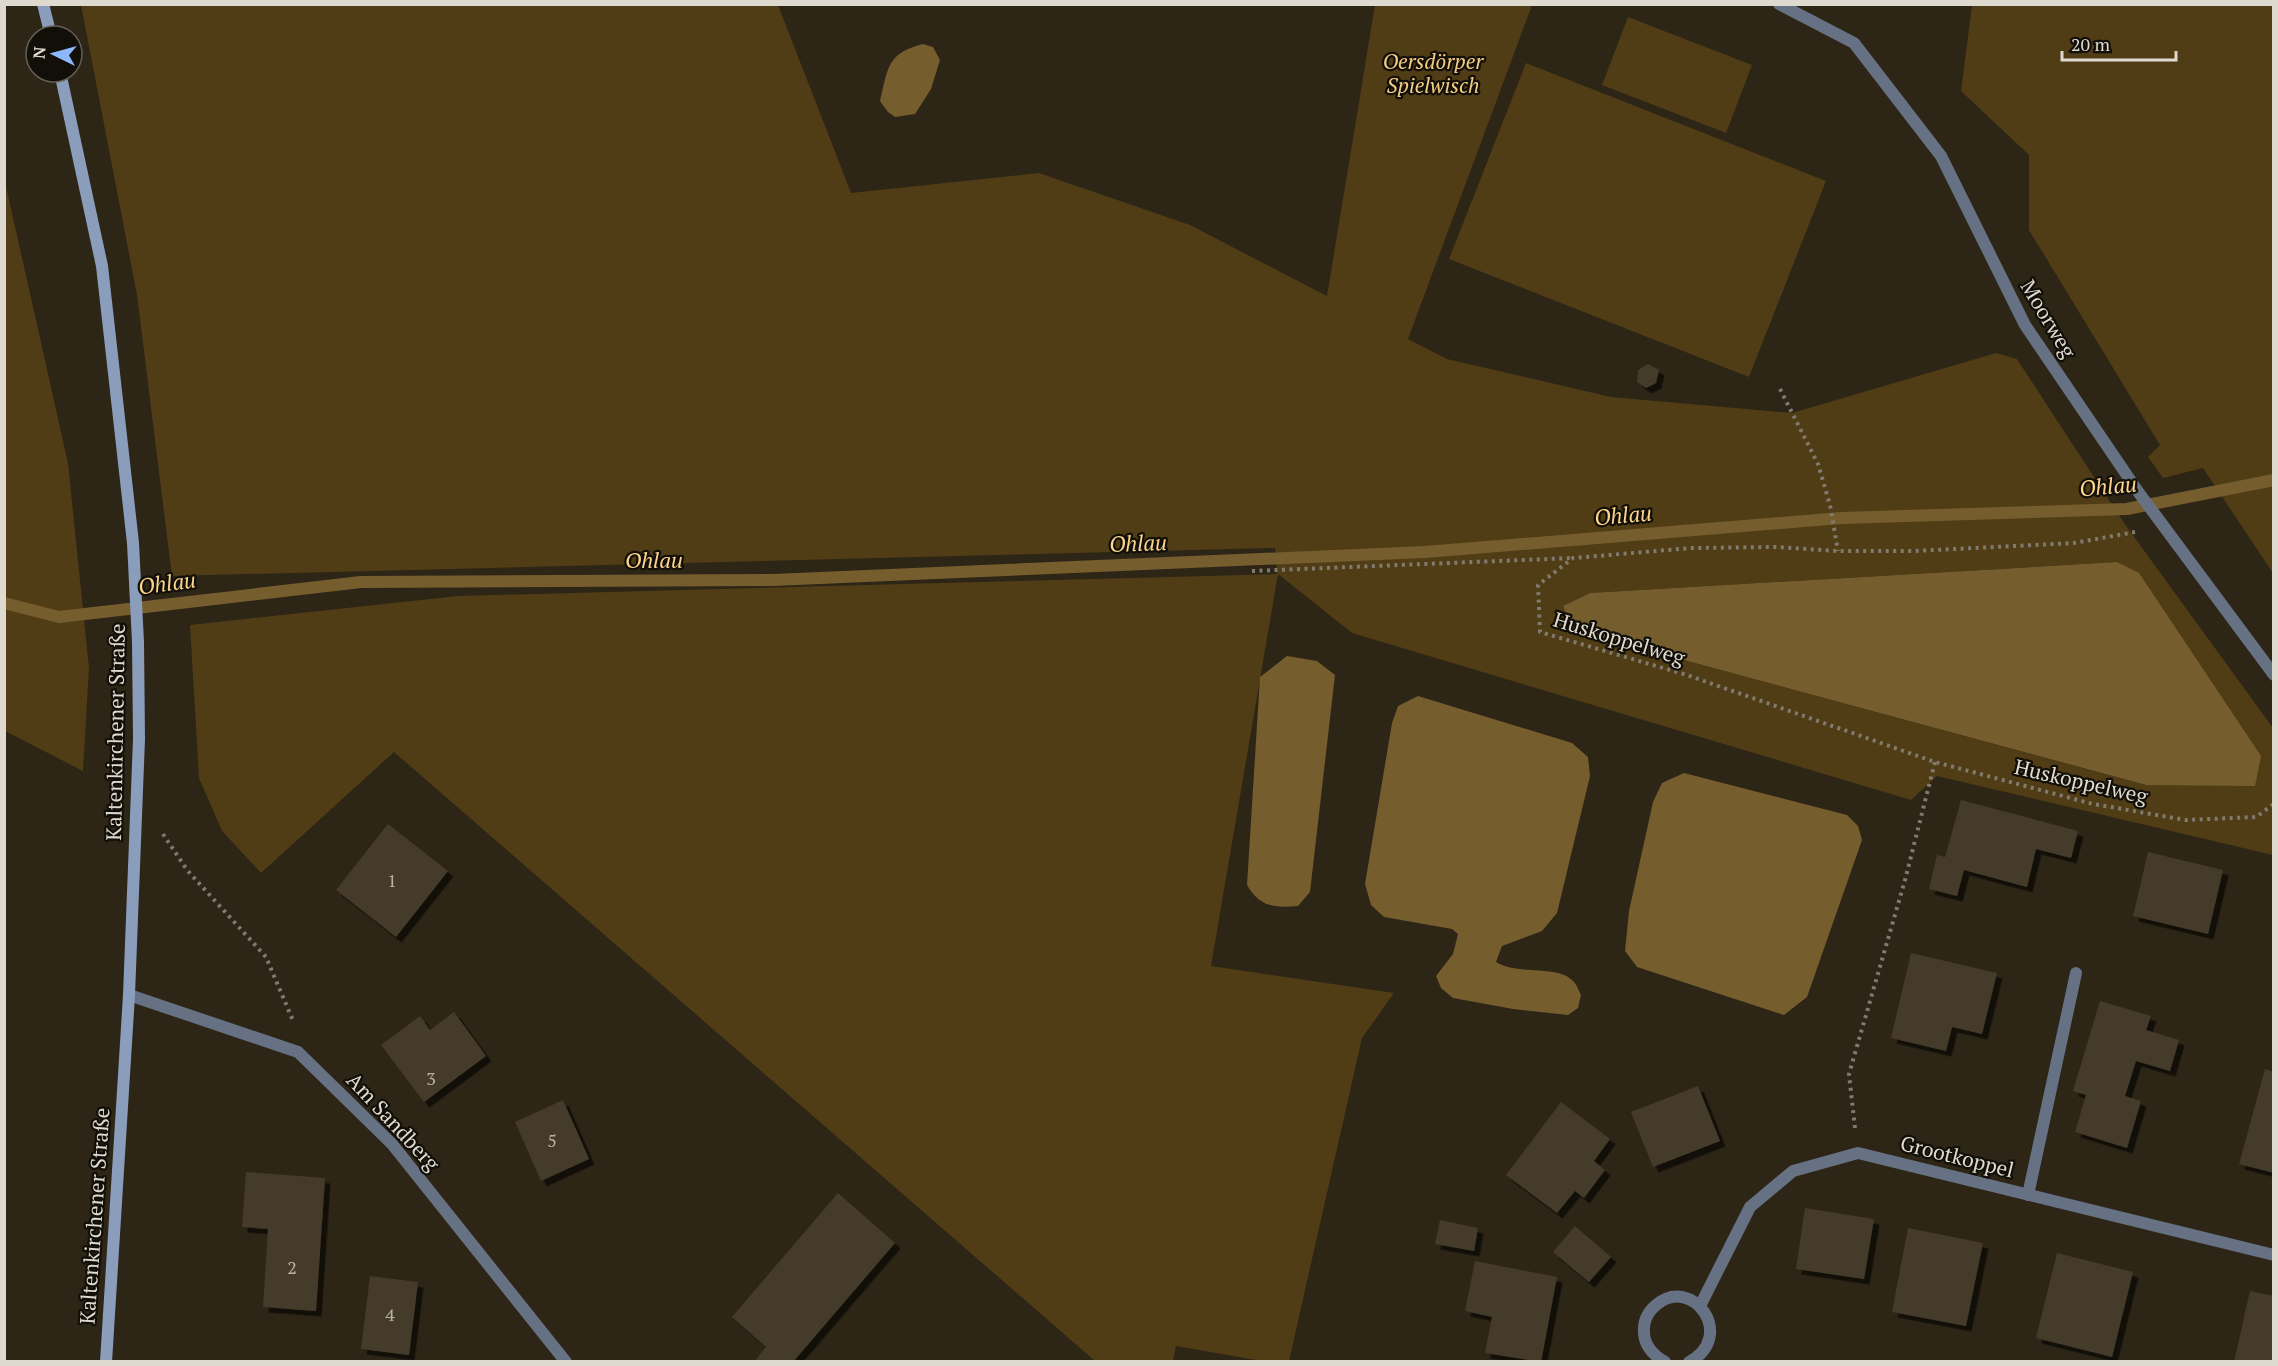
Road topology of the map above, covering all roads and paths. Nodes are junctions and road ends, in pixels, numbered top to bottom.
1 (43, 4) edge
2 (1779, 4) edge
3 (48, 24) edge
4 (63, 84) edge
5 (1780, 389) dead end
6 (2160, 521) junction
7 (1838, 551) junction
8 (1573, 558) junction
9 (1252, 571) dead end
10 (2274, 675) edge
11 (1935, 762) junction
12 (2274, 804) edge
13 (161, 826) dead end
14 (2076, 973) dead end
15 (129, 995) junction
16 (296, 1027) dead end
17 (1858, 1153) junction
18 (2028, 1195) junction
19 (2274, 1255) edge
20 (1700, 1306) junction
21 (106, 1362) edge
22 (566, 1362) edge
23 (1665, 1362) edge
24 (1689, 1362) edge

1 - 3 main road
2 - 6 street, Moorweg
4 - 15 main road, Kaltenkirchener Straße
5 - 7 path
6 - 7 path
6 - 10 street, Moorweg
7 - 8 path
8 - 9 path
8 - 11 path, Huskoppelweg
11 - 12 path, Huskoppelweg
11 - 17 path
13 - 16 path
14 - 18 street
15 - 21 main road, Kaltenkirchener Straße
15 - 22 street, Am Sandberg
17 - 18 street, Grootkoppel
17 - 20 street, Grootkoppel
18 - 19 street, Grootkoppel
20 - 23 street
20 - 24 street

